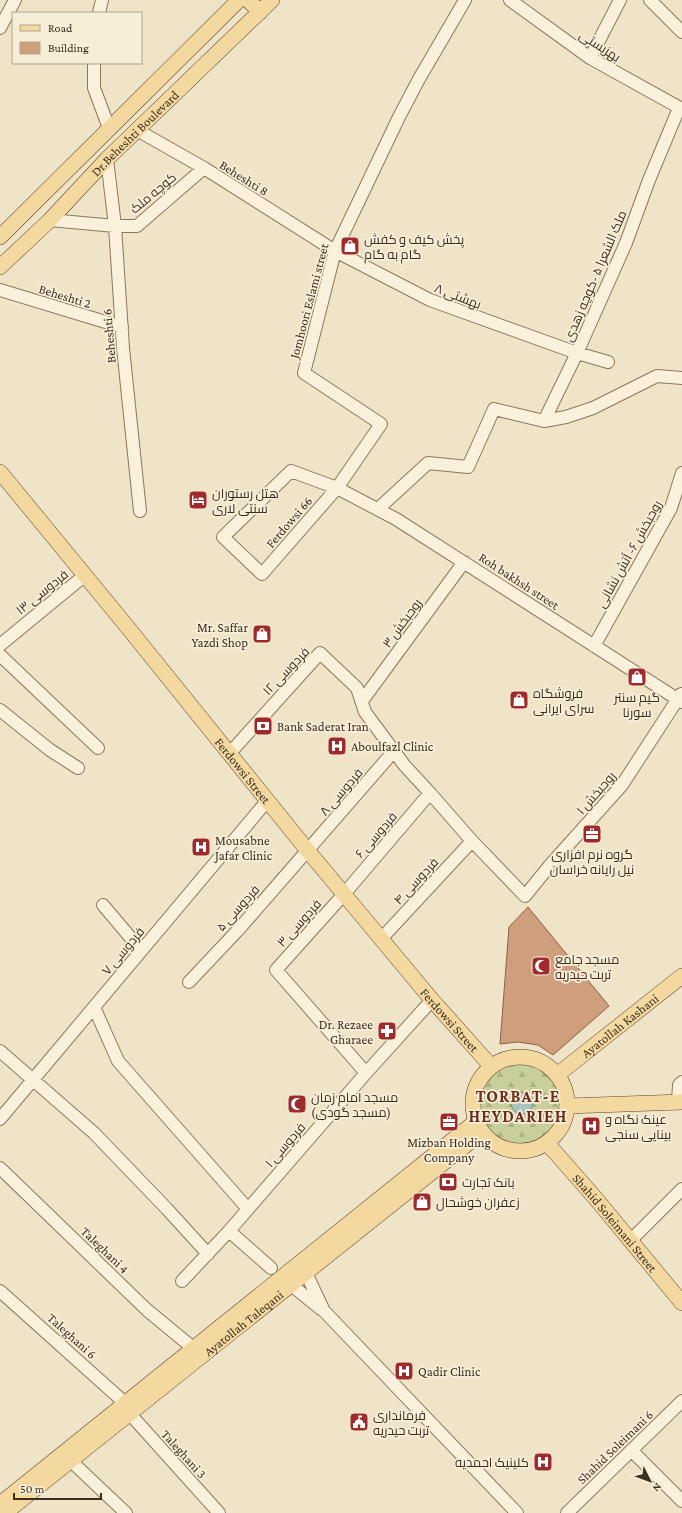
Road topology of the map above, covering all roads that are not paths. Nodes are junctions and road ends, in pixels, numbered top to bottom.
1 (15, 0) edge
2 (102, 0) edge
3 (238, 0) edge
4 (248, 0) edge
5 (272, 0) edge
6 (465, 0) edge
7 (510, 0) edge
8 (620, 0) edge
9 (650, 0) edge
10 (99, 12) edge
11 (260, 12) junction
12 (0, 28) edge
13 (682, 32) edge
14 (590, 58) junction
15 (94, 64) edge
16 (680, 109) edge
17 (109, 128) junction
18 (138, 130) junction
19 (107, 159) junction
20 (204, 168) junction
21 (50, 220) junction
22 (115, 226) junction
23 (0, 237) edge
24 (335, 251) junction
25 (0, 267) edge
26 (0, 290) edge
27 (122, 327) junction
28 (578, 353) junction
29 (608, 362) dead end
30 (682, 378) edge
31 (544, 421) junction
32 (0, 472) edge
33 (682, 473) edge
34 (337, 488) junction
35 (378, 509) junction
36 (140, 510) dead end
37 (464, 562) junction
38 (262, 574) joint
39 (84, 576) junction
40 (0, 645) edge
41 (594, 646) junction
42 (0, 655) edge
43 (681, 698) edge
44 (362, 701) junction
45 (0, 710) edge
46 (98, 748) dead end
47 (394, 751) junction
48 (229, 754) junction
49 (78, 768) dead end
50 (430, 793) junction
51 (267, 801) junction
52 (472, 842) junction
53 (308, 851) junction
54 (344, 894) junction
55 (103, 905) dead end
56 (381, 939) junction
57 (141, 950) junction
58 (682, 976) edge
59 (189, 982) dead end
60 (432, 1000) junction
61 (94, 1007) junction
62 (0, 1051) edge
63 (575, 1062) junction
64 (491, 1066) junction
65 (366, 1073) junction
66 (557, 1075) junction
67 (33, 1079) junction
68 (680, 1084) edge
69 (680, 1102) edge
70 (567, 1106) junction
71 (585, 1106) junction
72 (0, 1119) edge
73 (478, 1128) junction
74 (547, 1143) junction
75 (0, 1168) edge
76 (682, 1189) edge
77 (248, 1208) junction
78 (229, 1231) junction
79 (630, 1241) junction
80 (208, 1254) junction
81 (306, 1273) junction
82 (281, 1277) junction
83 (182, 1281) dead end
84 (0, 1291) edge
85 (682, 1303) edge
86 (324, 1311) junction
87 (193, 1348) junction
88 (682, 1401) edge
89 (127, 1408) junction
90 (632, 1451) junction
91 (71, 1461) junction
92 (682, 1501) edge
93 (0, 1504) edge
94 (5, 1513) edge
95 (126, 1513) edge
96 (219, 1513) edge
97 (517, 1513) edge
98 (567, 1513) edge

1 - 12 street
2 - 10 street
3 - 17 main road, Dr.Beheshti Boulevard
4 - 11 main road
5 - 11 main road, Dr.Beheshti Boulevard
6 - 24 street, Jomhoori Eslami street
7 - 14 street, بهزیستی
8 - 14 street
9 - 13 street
11 - 18 main road, Dr.Beheshti Boulevard
14 - 16 street, بهزیستی
15 - 17 street
16 - 28 street, ملک الشعرا ۵ -کوچه زهدی
17 - 23 main road, Dr.Beheshti Boulevard
18 - 19 main road, Dr.Beheshti Boulevard
18 - 20 street, Beheshti 8
19 - 21 main road, Dr.Beheshti Boulevard
19 - 22 street, Beheshti 6
20 - 22 street, کوچه ملک
20 - 24 street, Beheshti 8
21 - 22 street, کوچه ملک
21 - 25 main road, Dr.Beheshti Boulevard
22 - 27 street, Beheshti 6
24 - 28 street, بهشتی ۸
24 - 34 street, Jomhoori Eslami street
26 - 27 street, Beheshti 2
27 - 36 street, Beheshti 6
28 - 29 street, ملک الشعرا ۵ -کوچه زهدی
28 - 31 street
30 - 31 street
31 - 35 street
32 - 39 main road, Ferdowsi Street
33 - 41 street, روحبخش ۶- آتش نشانی
34 - 35 street, Roh bakhsh street
34 - 38 street, Ferdowsi 66
34 - 38 street, Roh bakhsh street
35 - 37 street, Roh bakhsh street
37 - 41 street, Roh bakhsh street
37 - 44 street, روحبخش ۳
39 - 40 street, فردوسی ۱۳
39 - 48 main road, Ferdowsi Street
41 - 43 street, Roh bakhsh street
42 - 46 street
43 - 52 street, روحبخش ۱
44 - 47 street
44 - 48 street, فردوسی ۱۲
45 - 49 street
47 - 50 street
47 - 53 street, فردوسی ۸
48 - 51 main road, Ferdowsi Street
50 - 52 street
50 - 54 street, فردوسی ۶
51 - 53 main road, Ferdowsi Street
51 - 57 street, فردوسی ۷
52 - 56 street, فردوسی ۴
53 - 54 main road, Ferdowsi Street
53 - 59 street, فردوسی ۵
54 - 56 main road, Ferdowsi Street
54 - 65 street, فردوسی ۳
55 - 57 street
56 - 60 main road, Ferdowsi Street
57 - 61 street, فردوسی ۷
58 - 63 main road, Ayatollah Kashani
60 - 64 main road, Ferdowsi Street
60 - 65 street, فردوسی ۱
61 - 67 street, فردوسی ۷
61 - 77 street
62 - 67 street
63 - 66 main road, Ayatollah Kashani
63 - 71 main road
64 - 66 main road
64 - 73 main road
65 - 77 street, فردوسی ۱
66 - 70 main road
67 - 72 street, فردوسی ۷
67 - 80 street
68 - 69 street
69 - 71 main road
70 - 71 main road
70 - 74 main road
73 - 74 main road
73 - 81 main road, Ayatollah Taleqani
73 - 82 main road, Ayatollah Taleqani
74 - 79 main road, Shahid Soleimani Street
75 - 87 street, Taleghani 4
76 - 79 street
77 - 78 street, فردوسی ۱
78 - 80 street, فردوسی ۱
78 - 82 street
79 - 85 main road, Shahid Soleimani Street
80 - 83 street, فردوسی ۱
81 - 82 main road, Ayatollah Taleqani
81 - 86 street
82 - 86 street
82 - 87 main road, Ayatollah Taleqani
82 - 89 main road, Ayatollah Taleqani
84 - 89 street, Taleghani 6
86 - 97 street
87 - 89 main road, Ayatollah Taleqani
88 - 90 street, Shahid Soleimani 6
89 - 91 main road, Ayatollah Taleqani
89 - 93 main road, Ayatollah Taleqani
89 - 96 street, Taleghani 3
90 - 92 street
90 - 98 street, Shahid Soleimani 6
91 - 94 main road, Ayatollah Taleqani
91 - 95 street

